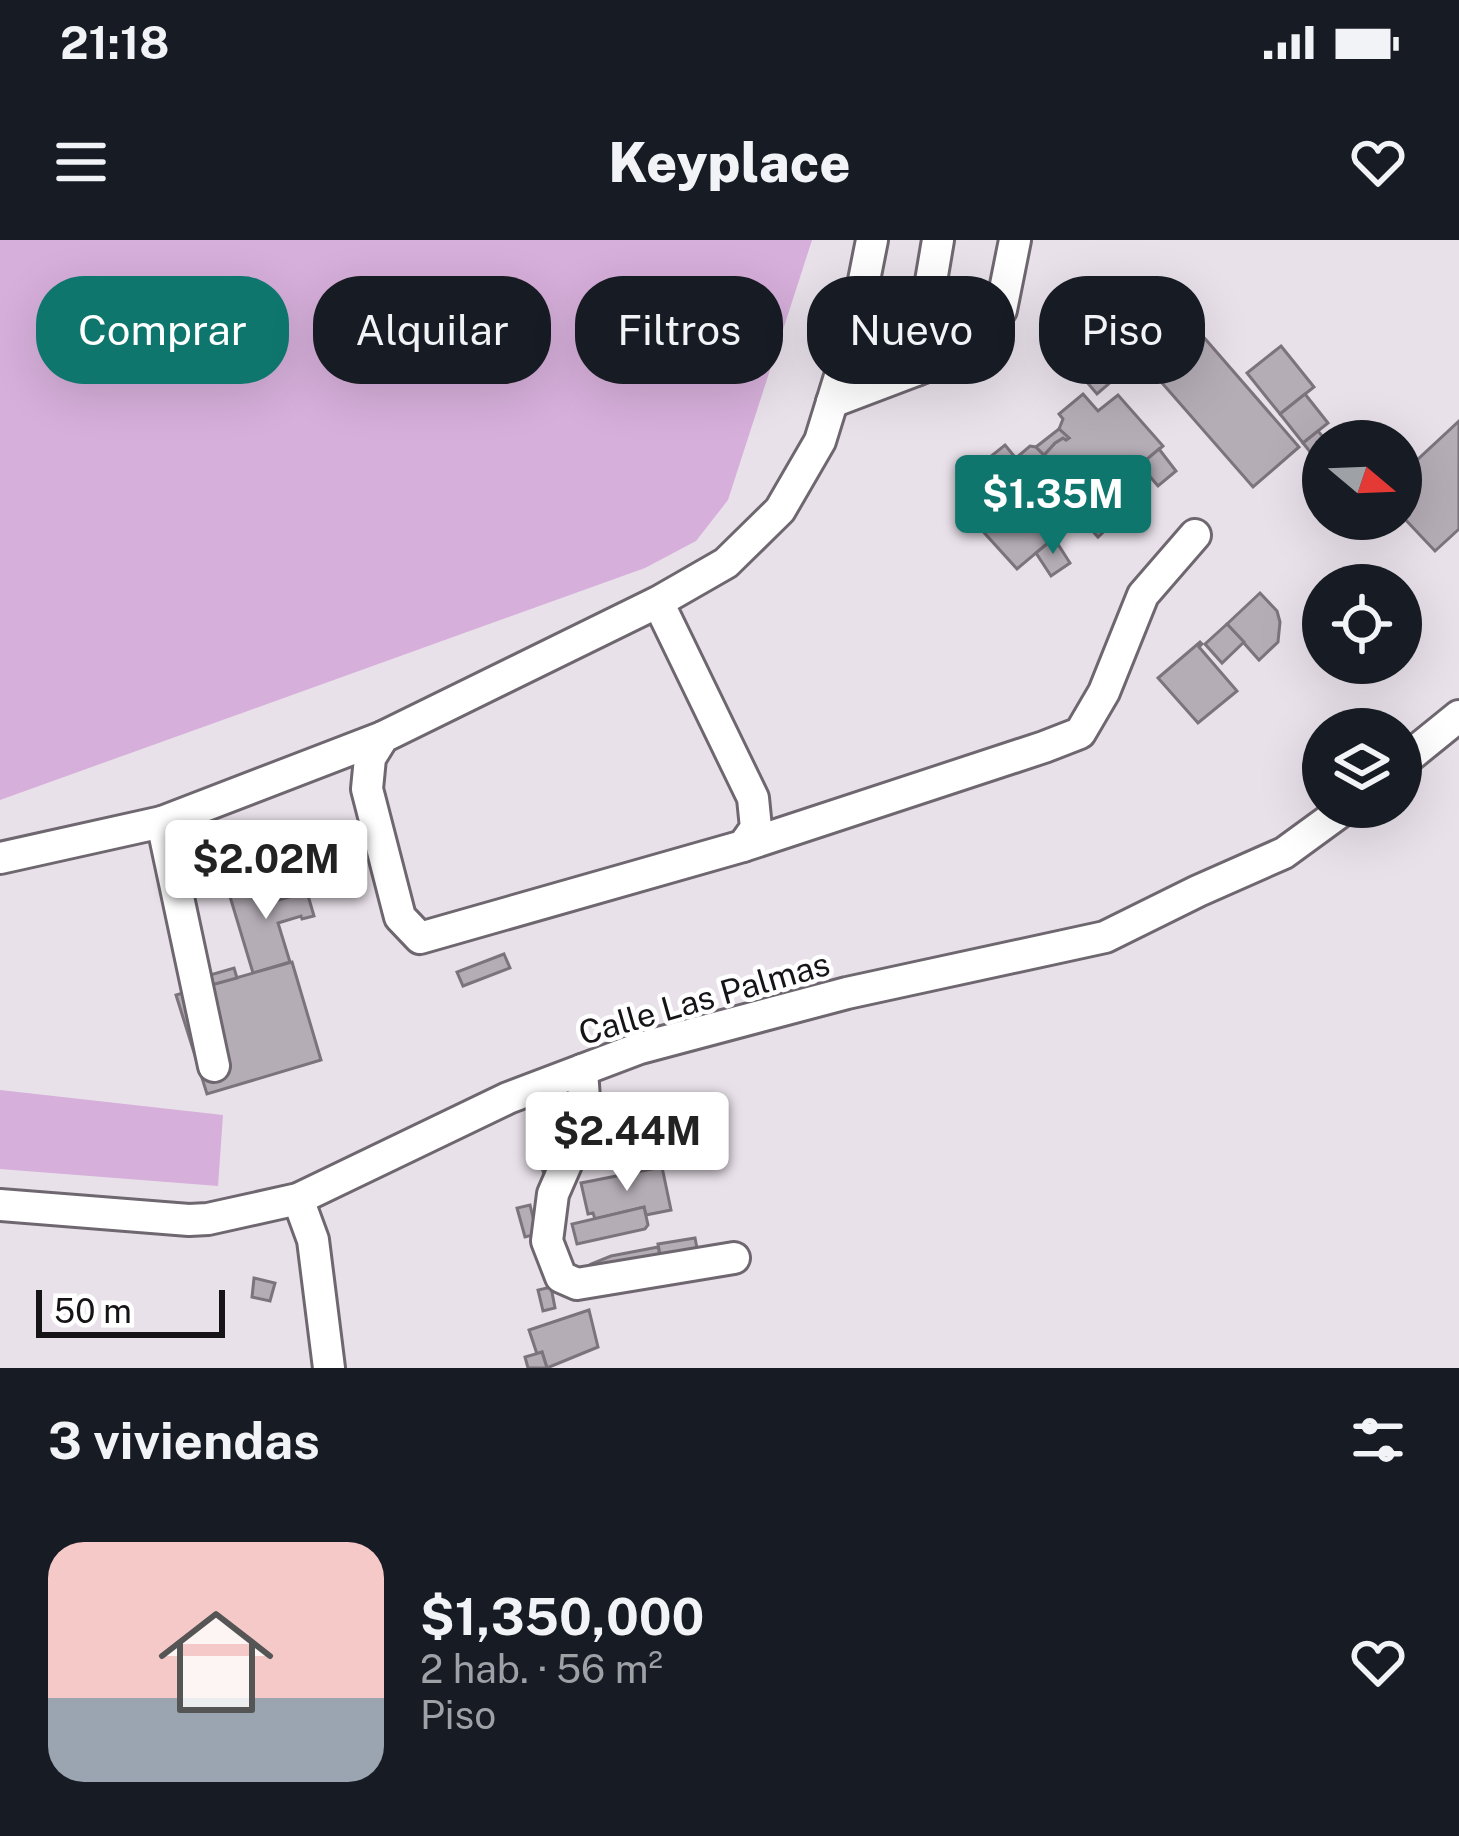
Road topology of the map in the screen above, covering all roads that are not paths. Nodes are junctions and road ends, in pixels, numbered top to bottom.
1 (872, 240) edge
2 (938, 240) edge
3 (1015, 240) edge
4 (932, 276) edge
5 (1008, 276) edge
6 (879, 384) edge
7 (832, 402) junction
8 (1195, 535) dead end
9 (658, 602) junction
10 (1459, 716) edge
11 (383, 737) junction
12 (1422, 746) edge
13 (162, 822) junction
14 (1318, 828) edge
15 (743, 846) junction
16 (0, 857) edge
17 (214, 1066) dead end
18 (582, 1070) junction
19 (298, 1199) junction
20 (0, 1205) edge
21 (734, 1258) dead end
22 (329, 1368) edge

1 - 7 street
2 - 4 street
3 - 5 street
6 - 7 street
7 - 9 street
8 - 15 street
9 - 11 street
9 - 15 street
10 - 12 street
11 - 13 street
11 - 15 street
13 - 16 street
13 - 17 street
14 - 18 street, Calle Las Palmas
18 - 19 street, Calle Las Palmas
18 - 21 street
19 - 20 street, Calle Las Palmas
19 - 22 street

